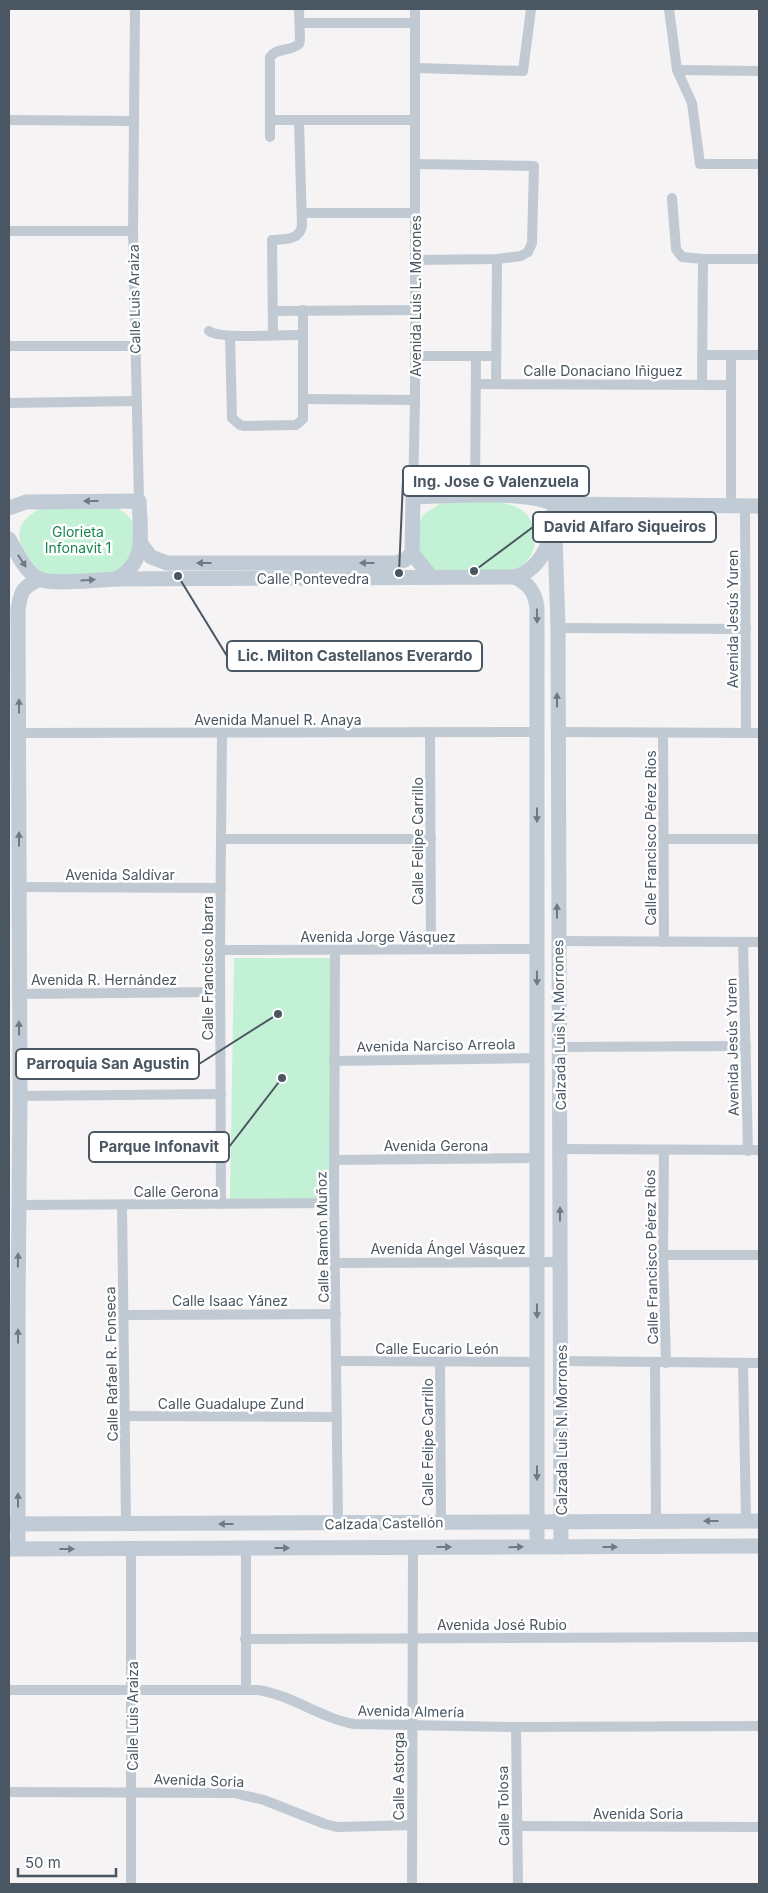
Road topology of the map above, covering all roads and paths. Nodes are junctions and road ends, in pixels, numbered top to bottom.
1 (135, 9) edge
2 (299, 9) edge
3 (415, 9) edge
4 (531, 9) edge
5 (669, 9) edge
6 (300, 23) junction
7 (416, 23) junction
8 (415, 68) junction
9 (677, 70) junction
10 (759, 71) edge
11 (9, 120) edge
12 (270, 120) junction
13 (415, 120) junction
14 (133, 121) junction
15 (299, 121) junction
16 (270, 137) dead end
17 (415, 164) junction
18 (759, 164) edge
19 (672, 198) dead end
20 (302, 213) junction
21 (415, 214) junction
22 (9, 231) edge
23 (133, 231) junction
24 (497, 259) junction
25 (415, 260) junction
26 (703, 260) junction
27 (759, 260) edge
28 (303, 310) junction
29 (414, 310) junction
30 (273, 311) junction
31 (209, 331) dead end
32 (273, 334) junction
33 (303, 334) junction
34 (230, 336) junction
35 (9, 346) edge
36 (136, 346) junction
37 (702, 355) junction
38 (731, 355) junction
39 (759, 355) edge
40 (415, 356) junction
41 (476, 356) junction
42 (495, 356) junction
43 (476, 384) junction
44 (496, 384) junction
45 (702, 384) junction
46 (730, 385) junction
47 (304, 399) junction
48 (136, 400) junction
49 (415, 400) junction
50 (9, 403) edge
51 (475, 496) junction
52 (413, 497) junction
53 (139, 501) junction
54 (554, 504) junction
55 (745, 506) edge
56 (9, 508) edge
57 (555, 523) junction
58 (9, 539) edge
59 (141, 544) junction
60 (412, 553) junction
61 (116, 578) junction
62 (431, 578) junction
63 (515, 578) junction
64 (40, 579) junction
65 (558, 628) junction
66 (746, 629) junction
67 (19, 732) junction
68 (222, 732) junction
69 (430, 732) junction
70 (537, 732) junction
71 (557, 732) junction
72 (663, 733) junction
73 (746, 733) junction
74 (759, 733) edge
75 (537, 766) junction
76 (557, 766) junction
77 (14, 790) edge
78 (664, 838) junction
79 (221, 839) junction
80 (431, 839) junction
81 (759, 839) edge
82 (19, 887) junction
83 (221, 888) junction
84 (557, 941) junction
85 (664, 942) junction
86 (743, 942) junction
87 (759, 942) edge
88 (431, 949) junction
89 (536, 949) junction
90 (220, 950) junction
91 (335, 950) junction
92 (220, 992) junction
93 (19, 994) junction
94 (746, 1046) junction
95 (559, 1047) junction
96 (537, 1058) junction
97 (334, 1061) junction
98 (221, 1094) junction
99 (20, 1096) junction
100 (560, 1149) junction
101 (748, 1150) junction
102 (759, 1150) edge
103 (664, 1151) junction
104 (537, 1158) junction
105 (334, 1160) junction
106 (334, 1203) junction
107 (221, 1204) junction
108 (19, 1205) junction
109 (122, 1205) junction
110 (663, 1255) junction
111 (759, 1255) edge
112 (335, 1262) junction
113 (537, 1262) junction
114 (560, 1262) junction
115 (13, 1309) edge
116 (124, 1314) junction
117 (336, 1314) junction
118 (336, 1361) junction
119 (561, 1361) junction
120 (440, 1362) junction
121 (538, 1362) junction
122 (655, 1363) junction
123 (666, 1363) junction
124 (743, 1363) junction
125 (759, 1363) edge
126 (125, 1416) junction
127 (337, 1417) junction
128 (656, 1521) junction
129 (753, 1521) edge
130 (441, 1522) junction
131 (537, 1522) junction
132 (561, 1522) junction
133 (126, 1523) junction
134 (338, 1523) junction
135 (13, 1524) edge
136 (759, 1546) edge
137 (537, 1547) junction
138 (561, 1547) junction
139 (246, 1548) junction
140 (413, 1548) junction
141 (13, 1549) edge
142 (131, 1549) junction
143 (759, 1637) edge
144 (414, 1638) junction
145 (245, 1639) junction
146 (9, 1690) edge
147 (132, 1690) junction
148 (246, 1690) junction
149 (412, 1726) junction
150 (759, 1726) edge
151 (516, 1727) junction
152 (9, 1792) edge
153 (132, 1792) junction
154 (412, 1826) junction
155 (517, 1826) junction
156 (759, 1827) edge
157 (131, 1884) edge
158 (412, 1884) edge
159 (518, 1884) edge

1 - 14 street, Calle Luis Araiza
2 - 6 street
3 - 7 street, Avenida Luis L. Morones
4 - 8 street
5 - 9 street
6 - 7 street
6 - 12 street
7 - 8 street, Avenida Luis L. Morones
8 - 13 street, Avenida Luis L. Morones
9 - 10 street
9 - 18 street
11 - 14 street
12 - 15 street
12 - 16 street
13 - 15 street
13 - 17 street, Avenida Luis L. Morones
14 - 23 street, Calle Luis Araiza
15 - 20 street
17 - 21 street, Avenida Luis L. Morones
17 - 24 street
19 - 26 street
20 - 21 street
20 - 30 street
21 - 25 street, Avenida Luis L. Morones
22 - 23 street
23 - 36 street, Calle Luis Araiza
24 - 25 street
24 - 42 street
25 - 29 street, Avenida Luis L. Morones
26 - 27 street
26 - 37 street
28 - 29 street
28 - 30 street
28 - 33 street
29 - 40 street, Avenida Luis L. Morones
30 - 32 street
31 - 34 street
32 - 33 street
32 - 34 street
33 - 47 street
34 - 47 street
35 - 36 street
36 - 48 street, Calle Luis Araiza
37 - 38 street, Calle Donaciano Iñiguez
37 - 45 street
38 - 39 street, Calle Donaciano Iñiguez
38 - 46 street, Avenida Jesús Yuren
40 - 41 street
40 - 49 street, Avenida Luis L. Morones
41 - 42 street
41 - 43 street
42 - 44 street
43 - 44 street, Calle Donaciano Iñiguez
43 - 51 street
44 - 45 street, Calle Donaciano Iñiguez
45 - 46 street, Calle Donaciano Iñiguez
46 - 55 street, Avenida Jesús Yuren
47 - 49 street
48 - 50 street
48 - 53 street, Calle Luis Araiza
49 - 52 street, Avenida Luis L. Morones
51 - 52 street
51 - 54 street
52 - 60 street, Avenida Luis L. Morones
53 -> 56 street
53 - 59 street, Calle Luis Araiza
54 - 55 street
54 - 57 street, Calzada Luis N. Morrones
55 - 66 street, Avenida Jesús Yuren
57 - 63 street
57 - 65 street, Calzada Luis N. Morrones
58 -> 64 street
60 -> 59 street, Calle Pontevedra
59 - 61 street, Calle Luis Araiza
60 - 62 street
61 - 62 street, Calle Pontevedra
64 -> 61 street, Calle Pontevedra
62 - 63 street, Calle Pontevedra
63 -> 70 street, Calzada Luis N. Morrones
67 -> 64 street
65 - 66 street
71 -> 65 street, Calzada Luis N. Morrones
66 - 73 street, Avenida Jesús Yuren
67 - 68 street, Avenida Manuel R. Anaya
67 - 77 street
68 - 69 street, Avenida Manuel R. Anaya
68 - 79 street, Calle Francisco Ibarra
69 - 70 street, Avenida Manuel R. Anaya
69 - 80 street, Calle Felipe Carrillo
70 - 75 street, Calzada Luis N. Morrones
71 - 72 street
71 - 76 street, Calzada Luis N. Morrones
72 - 73 street
72 - 78 street, Calle Francisco Pérez Ríos
73 - 74 street
75 - 76 street
75 -> 89 street, Calzada Luis N. Morrones
84 -> 76 street, Calzada Luis N. Morrones
82 -> 77 street
78 - 81 street
78 - 85 street, Calle Francisco Pérez Ríos
79 - 80 street
79 - 83 street, Calle Francisco Ibarra
80 - 88 street, Calle Felipe Carrillo
82 - 83 street, Avenida Saldívar
82 - 93 street
83 - 90 street, Calle Francisco Ibarra
84 - 85 street
84 - 95 street, Calzada Luis N. Morrones
85 - 86 street
86 - 87 street
86 - 94 street, Avenida Jesús Yuren
88 - 89 street, Avenida Jorge Vásquez
88 - 91 street, Avenida Jorge Vásquez
89 -> 96 street, Calzada Luis N. Morrones
90 - 91 street, Avenida Jorge Vásquez
90 - 92 street, Calle Francisco Ibarra
91 - 97 street, Calle Ramón Muñoz
92 - 93 street, Avenida R. Hernández
92 - 98 street, Calle Francisco Ibarra
99 -> 93 street
94 - 95 street
94 - 101 street, Avenida Jesús Yuren
95 - 100 street, Calzada Luis N. Morrones
96 - 97 street, Avenida Narciso Arreola
96 - 104 street, Calzada Luis N. Morrones
97 - 105 street, Calle Ramón Muñoz
98 - 99 street
98 - 107 street, Calle Francisco Ibarra
99 - 108 street
100 - 103 street
114 -> 100 street, Calzada Luis N. Morrones
101 - 102 street
101 - 103 street
103 - 110 street, Calle Francisco Pérez Ríos
104 - 105 street, Avenida Gerona
104 - 113 street, Calzada Luis N. Morrones
105 - 106 street, Calle Ramón Muñoz
106 - 107 street, Calle Gerona
106 - 112 street, Calle Ramón Muñoz
107 - 109 street, Calle Gerona
108 - 109 street, Calle Gerona
115 -> 108 street
109 - 116 street, Calle Rafael R. Fonseca
110 - 111 street
110 - 123 street, Calle Francisco Pérez Ríos
112 - 113 street, Avenida Ángel Vásquez
112 - 117 street, Calle Ramón Muñoz
113 - 114 street, Avenida Ángel Vásquez
113 -> 121 street, Calzada Luis N. Morrones
114 - 119 street, Calzada Luis N. Morrones
135 -> 115 street
116 - 117 street, Calle Isaac Yánez
116 - 126 street, Calle Rafael R. Fonseca
117 - 118 street, Calle Ramón Muñoz
118 - 120 street, Calle Eucario León
118 - 127 street, Calle Ramón Muñoz
119 - 122 street
119 - 132 street, Calzada Luis N. Morrones
120 - 121 street, Calle Eucario León
120 - 130 street, Calle Felipe Carrillo
121 -> 131 street, Calzada Luis N. Morrones
122 - 123 street
122 - 128 street, Calle Francisco Pérez Ríos
123 - 124 street
124 - 125 street
124 - 129 street
126 - 127 street, Calle Guadalupe Zund
126 - 133 street, Calle Rafael R. Fonseca
127 - 134 street, Calle Ramón Muñoz
129 -> 128 street, Calzada Castellón
128 - 132 street, Calzada Castellón
130 - 131 street, Calzada Castellón
130 - 134 street, Calzada Castellón
131 - 132 street, Calzada Castellón
131 - 137 street, Calzada Luis N. Morrones
132 - 138 street, Calzada Luis N. Morrones
134 -> 133 street, Calzada Castellón
133 - 135 street, Calzada Castellón
135 - 141 street
138 -> 136 street, Calzada Castellón
137 - 138 street, Calzada Castellón
140 -> 137 street, Calzada Castellón
139 -> 140 street, Calzada Castellón
139 - 142 street, Calzada Castellón
139 - 145 street
140 - 144 street, Calle Astorga
141 -> 142 street, Calzada Castellón
142 - 147 street, Calle Luis Araiza
143 - 144 street, Avenida José Rubio
144 - 145 street, Avenida José Rubio
144 - 149 street, Calle Astorga
145 - 148 street
146 - 147 street, Avenida Almería
147 - 148 street, Avenida Almería
147 - 153 street, Calle Luis Araiza
148 - 149 street, Avenida Almería
149 - 151 street, Avenida Almería
149 - 154 street, Calle Astorga
150 - 151 street, Avenida Almería
151 - 155 street, Calle Tolosa
152 - 153 street, Avenida Soria
153 - 154 street, Avenida Soria
153 - 157 street, Calle Luis Araiza
154 - 158 street, Calle Astorga
155 - 156 street, Avenida Soria
155 - 159 street, Calle Tolosa

